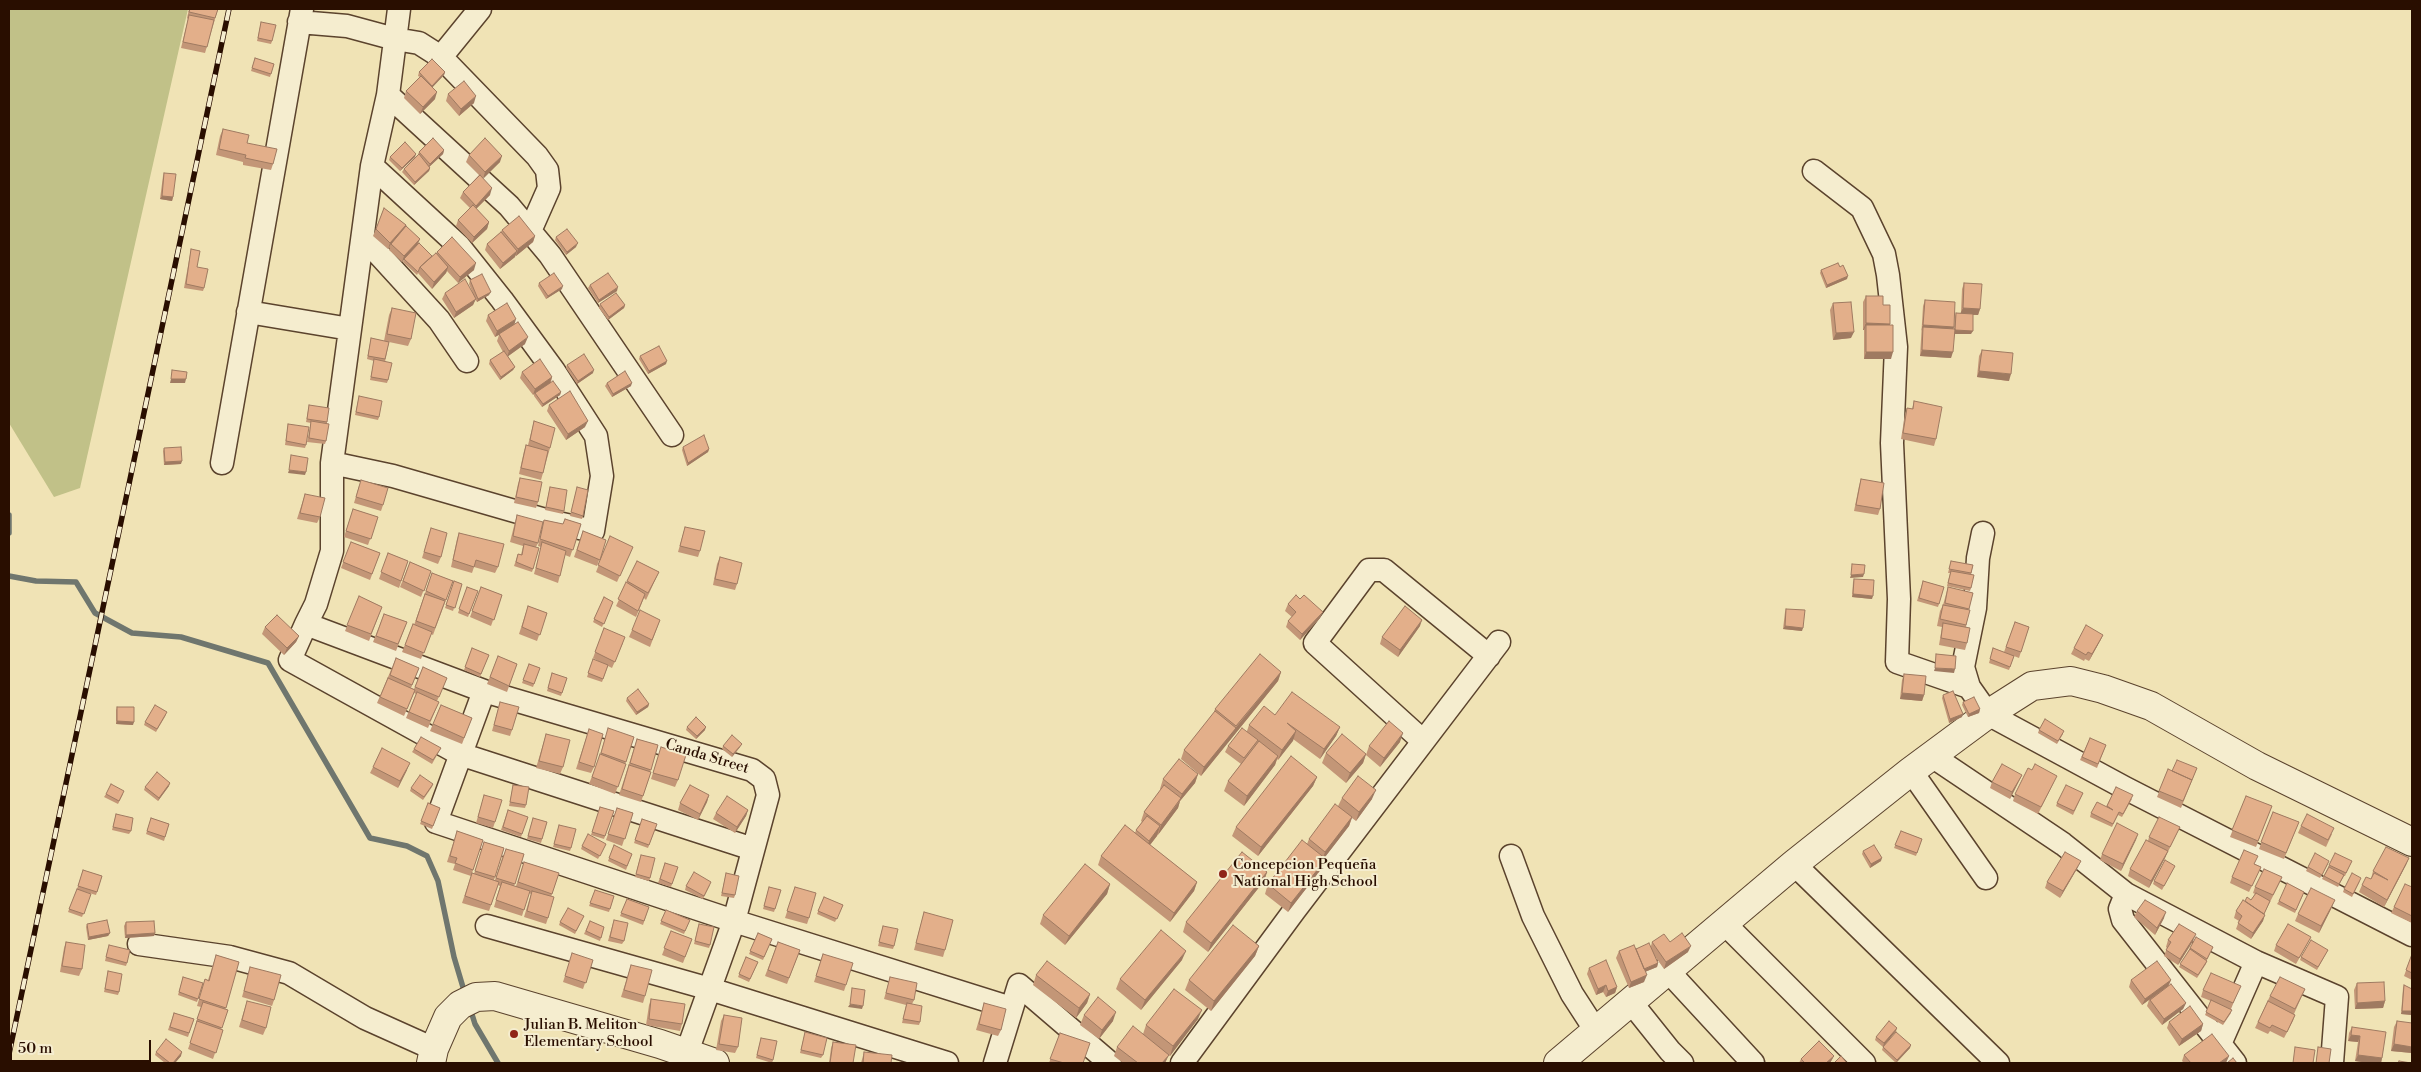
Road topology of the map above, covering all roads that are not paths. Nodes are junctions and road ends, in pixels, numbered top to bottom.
1 (399, 9) edge
2 (480, 9) edge
3 (301, 15) edge
4 (395, 39) junction
5 (441, 57) junction
6 (388, 95) junction
7 (372, 166) junction
8 (1814, 171) dead end
9 (530, 231) junction
10 (364, 238) junction
11 (248, 312) junction
12 (350, 329) junction
13 (467, 361) dead end
14 (672, 435) dead end
15 (222, 463) dead end
16 (332, 463) junction
17 (1983, 533) dead end
18 (306, 624) junction
19 (1969, 686) junction
20 (484, 691) junction
21 (1988, 714) junction
22 (1423, 741) junction
23 (460, 754) junction
24 (1921, 764) junction
25 (2412, 842) edge
26 (753, 849) junction
27 (1511, 856) dead end
28 (1794, 864) junction
29 (1986, 878) dead end
30 (2126, 894) junction
31 (734, 920) junction
32 (1723, 922) junction
33 (487, 926) dead end
34 (2412, 935) edge
35 (139, 944) dead end
36 (2256, 962) junction
37 (1668, 971) junction
38 (710, 989) junction
39 (1630, 1001) junction
40 (1011, 1008) junction
41 (1596, 1031) junction
42 (2220, 1044) junction
43 (432, 1056) edge
44 (684, 1058) edge
45 (1104, 1061) edge
46 (715, 1063) edge
47 (946, 1063) edge
48 (995, 1063) edge
49 (1182, 1063) edge
50 (1558, 1063) edge
51 (1682, 1063) edge
52 (1753, 1063) edge
53 (1864, 1063) edge
54 (1998, 1063) edge
55 (2235, 1063) edge
56 (2332, 1063) edge

1 - 4 street
2 - 5 street
3 - 4 street
3 - 11 street
4 - 5 street
4 - 6 street
5 - 9 street
6 - 7 street
6 - 9 street
7 - 10 street
7 - 16 street
8 - 19 street
9 - 14 street
10 - 12 street
10 - 13 street
11 - 12 street
11 - 15 street
12 - 16 street
16 - 18 street
17 - 19 street
18 - 20 street, Canda Street
18 - 23 street
19 - 21 street
20 - 23 street
20 - 26 street, Canda Street
21 - 24 street
21 - 25 street
21 - 34 street
22 - 22 street
22 - 49 street
23 - 26 street
23 - 31 street
24 - 28 street
24 - 29 street
24 - 30 street
26 - 31 street, Canda Street
27 - 41 street
28 - 32 street
28 - 54 street
30 - 36 street
30 - 42 street
31 - 38 street, Canda Street
31 - 40 street
32 - 37 street
32 - 53 street
33 - 38 street
35 - 43 street
36 - 42 street
36 - 56 street
37 - 39 street
37 - 52 street
38 - 44 street, Canda Street
38 - 47 street
39 - 41 street
39 - 51 street
40 - 45 street
40 - 48 street
41 - 50 street
42 - 55 street
43 - 44 street
44 - 46 street

